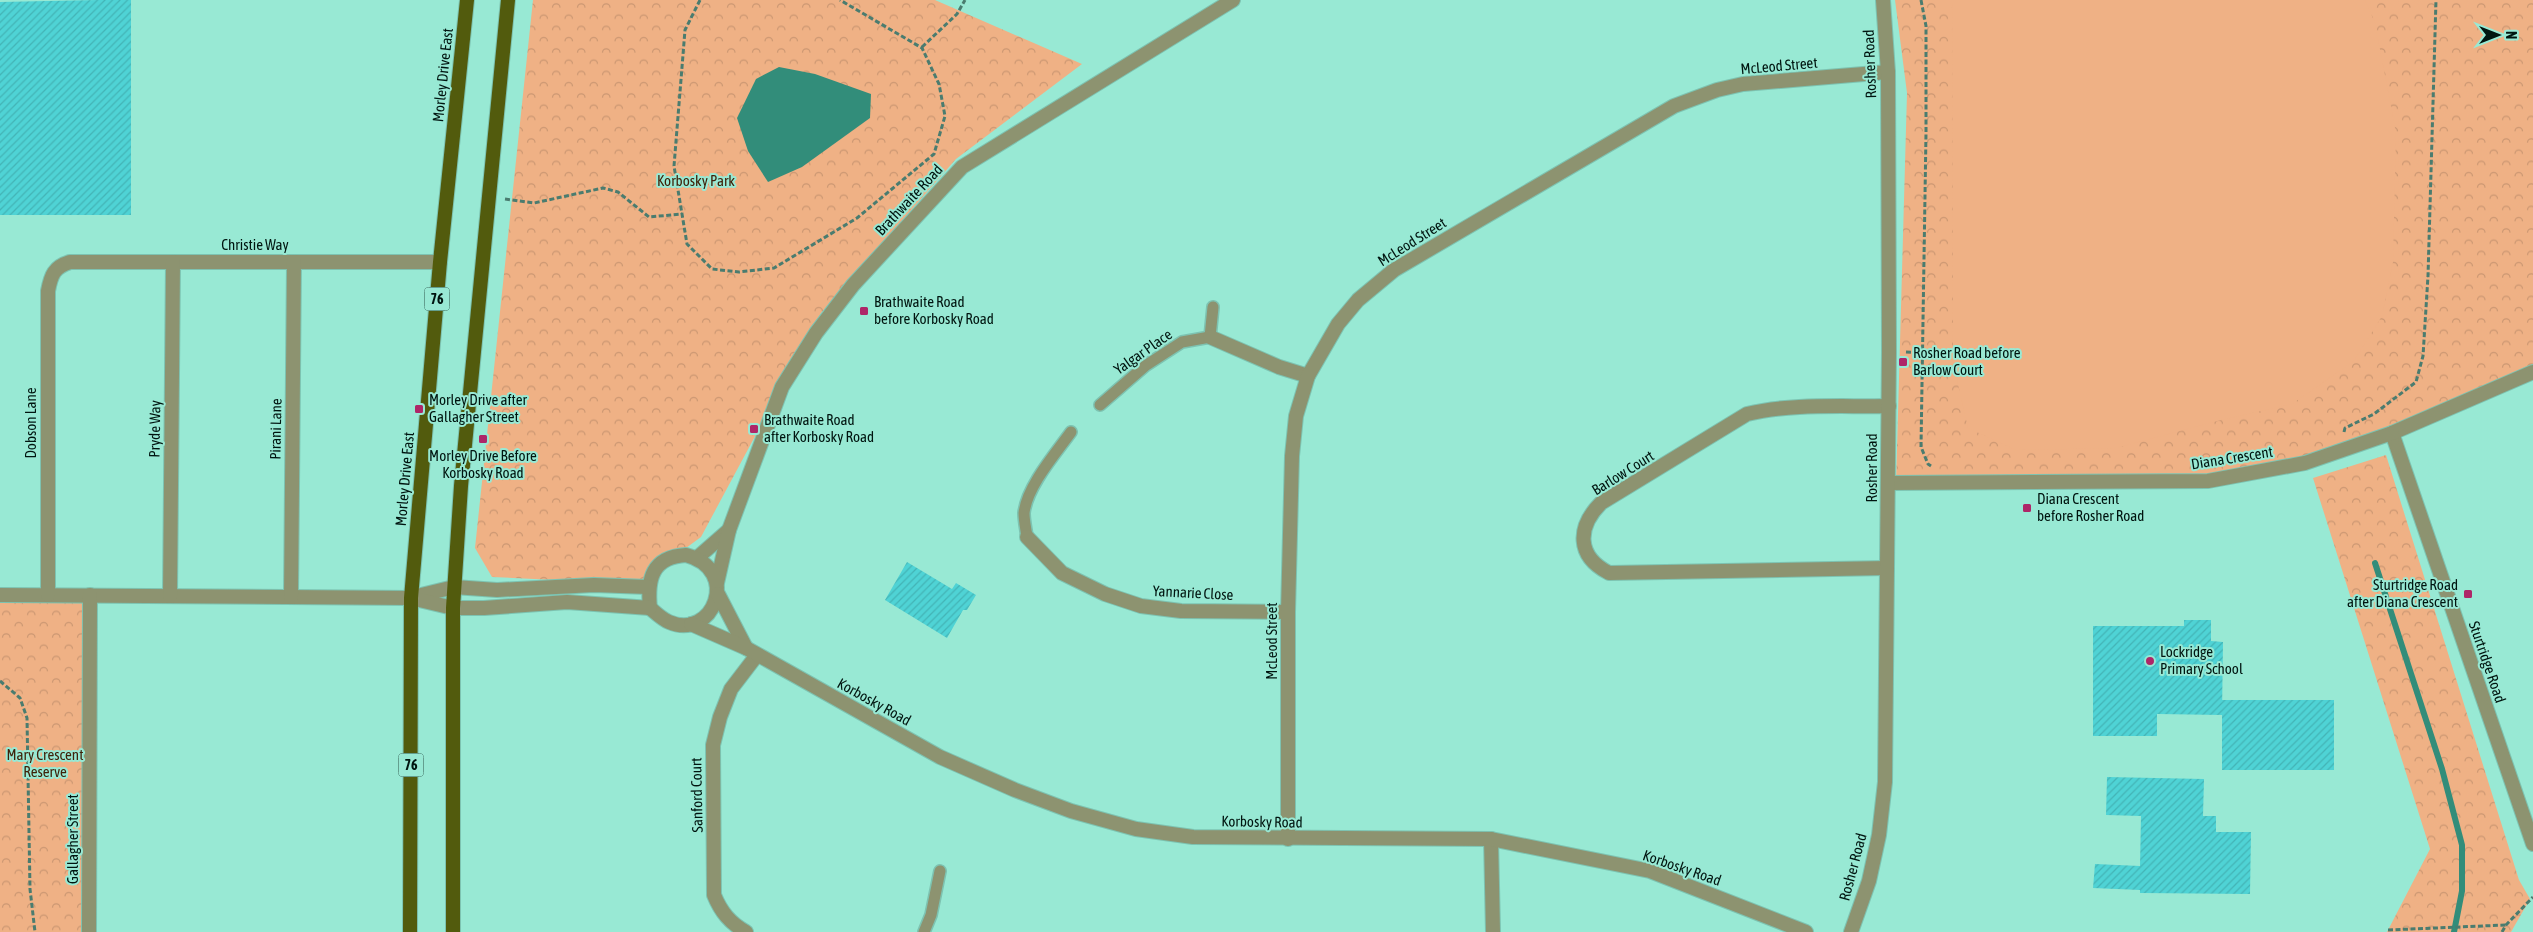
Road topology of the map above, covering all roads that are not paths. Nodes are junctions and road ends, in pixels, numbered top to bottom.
1 (468, 0) edge
2 (508, 0) edge
3 (1233, 0) edge
4 (1883, 0) edge
5 (1888, 72) junction
6 (70, 262) joint
7 (174, 262) junction
8 (294, 262) junction
9 (440, 262) junction
10 (1212, 307) dead end
11 (1210, 337) junction
12 (2533, 372) edge
13 (1308, 376) junction
14 (1100, 405) dead end
15 (1889, 406) junction
16 (1071, 432) dead end
17 (2392, 433) junction
18 (1889, 483) junction
19 (729, 530) junction
20 (1027, 537) joint
21 (697, 558) junction
22 (1887, 568) junction
23 (454, 587) junction
24 (648, 587) junction
25 (717, 588) junction
26 (0, 595) edge
27 (48, 595) junction
28 (90, 595) junction
29 (170, 596) junction
30 (291, 597) junction
31 (411, 598) junction
32 (453, 608) junction
33 (650, 608) junction
34 (1288, 612) junction
35 (691, 624) junction
36 (751, 652) junction
37 (1288, 838) junction
38 (1491, 839) junction
39 (2533, 844) edge
40 (940, 871) dead end
41 (89, 932) edge
42 (410, 932) edge
43 (453, 932) edge
44 (746, 932) edge
45 (924, 932) edge
46 (1493, 932) edge
47 (1806, 932) edge
48 (1852, 932) edge

1 - 9 main road, Morley Drive East / 76
2 - 23 main road
3 - 19 street, Brathwaite Road
4 - 5 street, Rosher Road
5 - 13 street, McLeod Street
5 - 15 street, Rosher Road
6 - 7 street, Christie Way
6 - 27 street, Dobson Lane
7 - 8 street, Christie Way
7 - 29 street, Pryde Way
8 - 9 street, Christie Way
8 - 30 street, Pirani Lane
9 - 31 main road, Morley Drive East / 76
10 - 11 lane
11 - 13 street
11 - 14 lane, Yalgar Place
12 - 17 street, Diana Crescent
13 - 34 street, McLeod Street
15 - 18 street, Rosher Road
15 - 22 street, Barlow Court
16 - 20 lane, Yannarie Close
17 - 18 street, Diana Crescent
17 - 39 street, Sturtridge Road
18 - 22 street, Rosher Road
19 - 21 street, Brathwaite Road
19 - 25 street, Brathwaite Road
20 - 34 street, Yannarie Close
21 - 24 street
21 - 25 street
22 - 48 street, Rosher Road
23 - 24 street
23 - 31 street
23 - 32 main road
24 - 33 street
25 - 35 street
25 - 36 street
26 - 27 street
27 - 28 street
28 - 29 street
28 - 41 street, Gallagher Street
29 - 30 street
30 - 31 street
31 - 32 street
31 - 42 main road, Morley Drive East / 76
32 - 33 street
32 - 43 main road
33 - 35 street
34 - 37 street, McLeod Street
35 - 36 street, Korbosky Road
36 - 37 street, Korbosky Road
36 - 44 street, Sanford Court
37 - 38 street, Korbosky Road
38 - 46 street
38 - 47 street, Korbosky Road
40 - 45 lane

